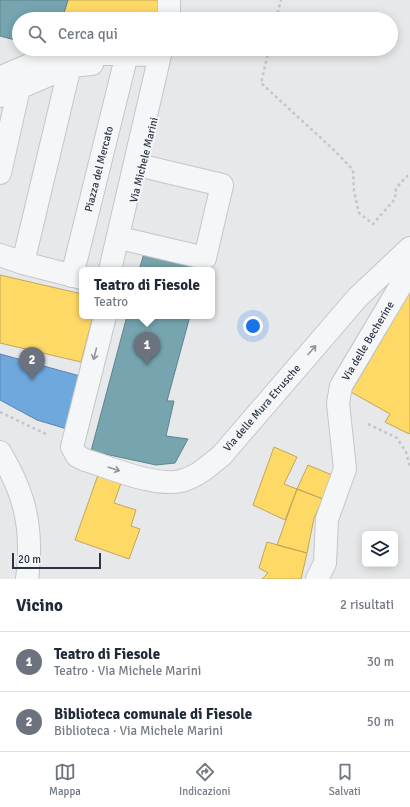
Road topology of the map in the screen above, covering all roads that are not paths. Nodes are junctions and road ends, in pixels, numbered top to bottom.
1 (169, 0) edge
2 (169, 12) edge
3 (51, 56) edge
4 (160, 56) edge
5 (167, 56) edge
6 (125, 62) junction
7 (70, 66) junction
8 (0, 96) edge
9 (142, 166) junction
10 (0, 173) edge
11 (124, 239) junction
12 (410, 248) edge
13 (0, 255) edge
14 (0, 263) edge
15 (23, 263) junction
16 (82, 267) edge
17 (111, 267) edge
18 (117, 267) edge
19 (410, 270) edge
20 (79, 279) edge
21 (104, 319) edge
22 (0, 452) edge
23 (27, 579) edge
24 (317, 579) edge

1 - 2 street
3 - 8 street
4 - 17 street
5 - 6 street
5 - 9 street, Via Michele Marini
6 - 7 street
6 - 16 street, Piazza del Mercato
7 - 10 street
7 - 15 street
9 - 11 street, Via Michele Marini
9 - 11 street
11 - 18 street, Via Michele Marini
21 -> 12 street, Via delle Mura Etrusche
13 - 15 street
14 - 20 street
15 - 20 street
19 - 24 street, Via delle Becherine
22 - 23 street

